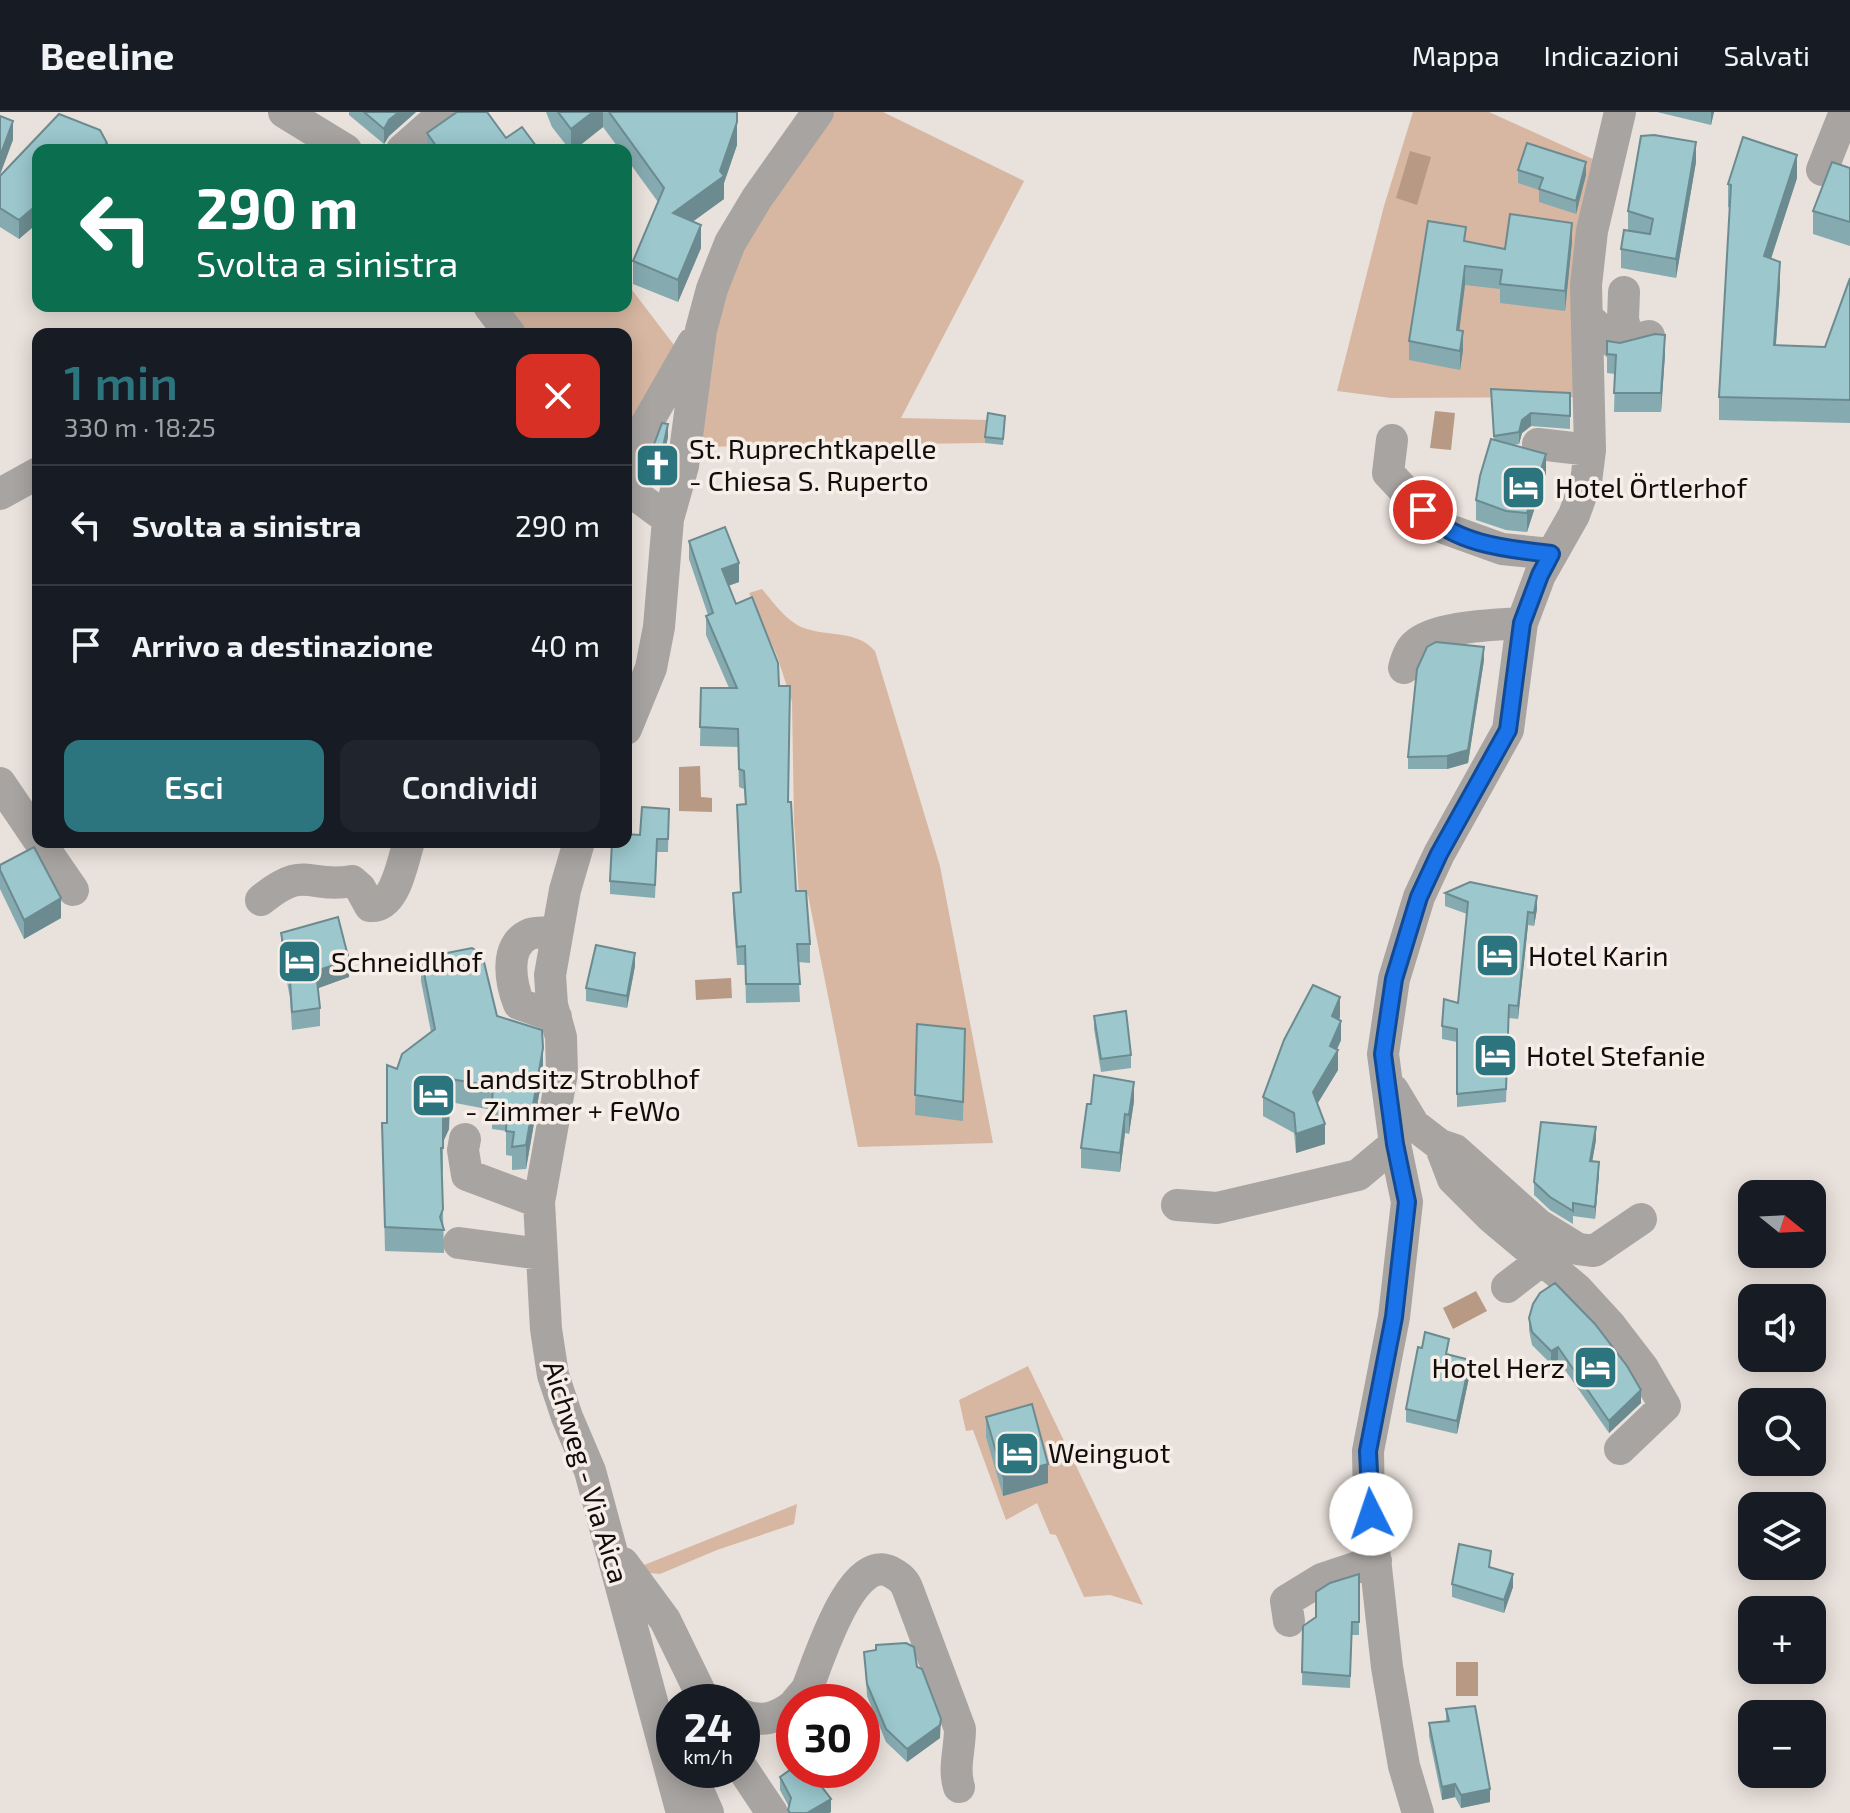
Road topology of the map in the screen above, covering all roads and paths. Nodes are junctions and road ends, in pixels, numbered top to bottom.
1 (284, 112) edge
2 (445, 112) edge
3 (818, 112) edge
4 (1620, 112) edge
5 (1845, 112) edge
6 (336, 144) edge
7 (409, 144) edge
8 (1822, 170) dead end
9 (1624, 292) dead end
10 (1587, 317) junction
11 (701, 330) junction
12 (1392, 440) dead end
13 (1538, 444) dead end
14 (1590, 450) junction
15 (632, 461) edge
16 (32, 476) edge
17 (632, 492) edge
18 (0, 494) edge
19 (668, 519) junction
20 (1551, 554) junction
21 (1522, 623) junction
22 (1404, 668) dead end
23 (632, 713) edge
24 (0, 783) edge
25 (32, 830) edge
26 (44, 848) edge
27 (407, 848) edge
28 (578, 848) edge
29 (73, 890) dead end
30 (261, 900) dead end
31 (1386, 1076) junction
32 (465, 1139) dead end
33 (1395, 1144) junction
34 (1440, 1145) junction
35 (539, 1202) junction
36 (1177, 1205) dead end
37 (1641, 1219) dead end
38 (459, 1243) dead end
39 (541, 1254) junction
40 (1542, 1260) junction
41 (1507, 1287) dead end
42 (1620, 1449) dead end
43 (610, 1544) junction
44 (1376, 1561) junction
45 (1289, 1621) dead end
46 (689, 1669) junction
47 (696, 1684) edge
48 (705, 1684) edge
49 (809, 1684) edge
50 (656, 1702) edge
51 (959, 1787) dead end
52 (678, 1788) edge
53 (694, 1788) edge
54 (755, 1788) edge
55 (682, 1813) edge
56 (708, 1813) edge
57 (772, 1813) edge
58 (1418, 1813) edge

1 - 6 street
2 - 7 street
3 - 11 street
4 - 10 street
5 - 8 street
9 - 10 street
10 - 14 street
11 - 15 street
11 - 19 street
12 - 20 street
13 - 14 street
14 - 20 street
16 - 18 street
17 - 19 street
19 - 23 street
20 - 21 street
21 - 22 street
21 - 31 street
24 - 25 street
26 - 29 street
27 - 30 street
28 - 35 street, Aichweg - Via Aica
31 - 33 street
31 - 34 street
32 - 35 street
33 - 36 street
33 - 44 street
34 - 37 street
34 - 40 street
35 - 39 street, Aichweg - Via Aica
38 - 39 street
39 - 43 street, Aichweg - Via Aica
40 - 41 street
40 - 42 street
43 - 46 street
43 - 50 street, Aichweg - Via Aica
44 - 45 street
44 - 58 street
46 - 47 street
46 - 48 street
49 - 51 street
52 - 55 street, Aichweg - Via Aica
53 - 56 street
54 - 57 street

